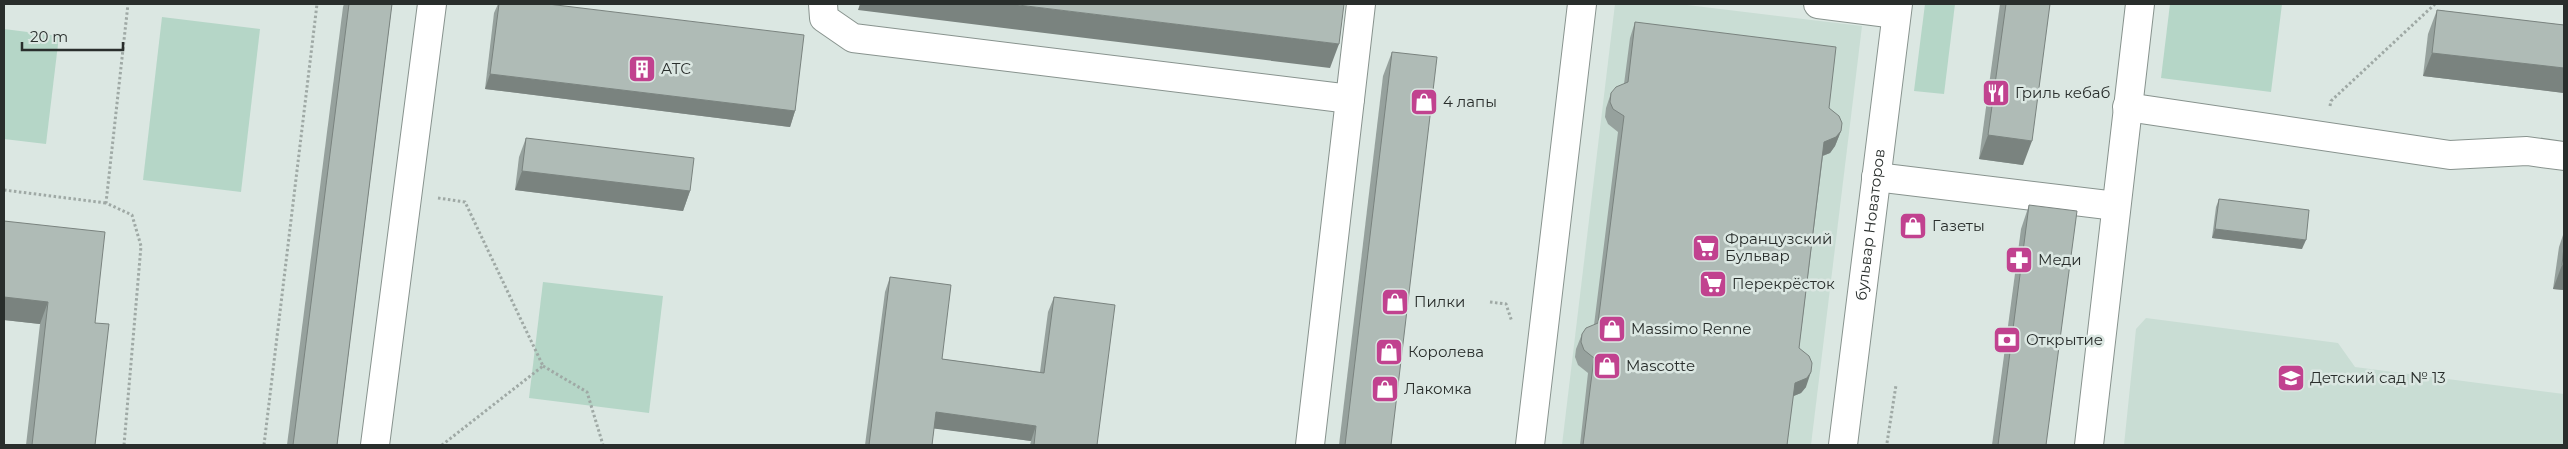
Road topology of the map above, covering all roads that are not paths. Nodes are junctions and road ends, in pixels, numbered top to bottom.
1 (432, 4) edge
2 (823, 4) edge
3 (1361, 4) edge
4 (1582, 4) edge
5 (1818, 4) edge
6 (2140, 4) edge
7 (1897, 9) edge
8 (1350, 99) junction
9 (2127, 107) junction
10 (2564, 156) edge
11 (1876, 178) junction
12 (2116, 206) junction
13 (375, 445) edge
14 (1310, 445) edge
15 (1530, 445) edge
16 (1843, 445) edge
17 (2089, 445) edge

1 - 13 street
2 - 8 street
3 - 8 street
4 - 15 street
5 - 7 street
6 - 9 street
7 - 11 street, бульвар Новаторов
8 - 14 street
9 - 10 street
9 - 12 street
11 - 12 street
11 - 16 street, бульвар Новаторов
12 - 17 street

